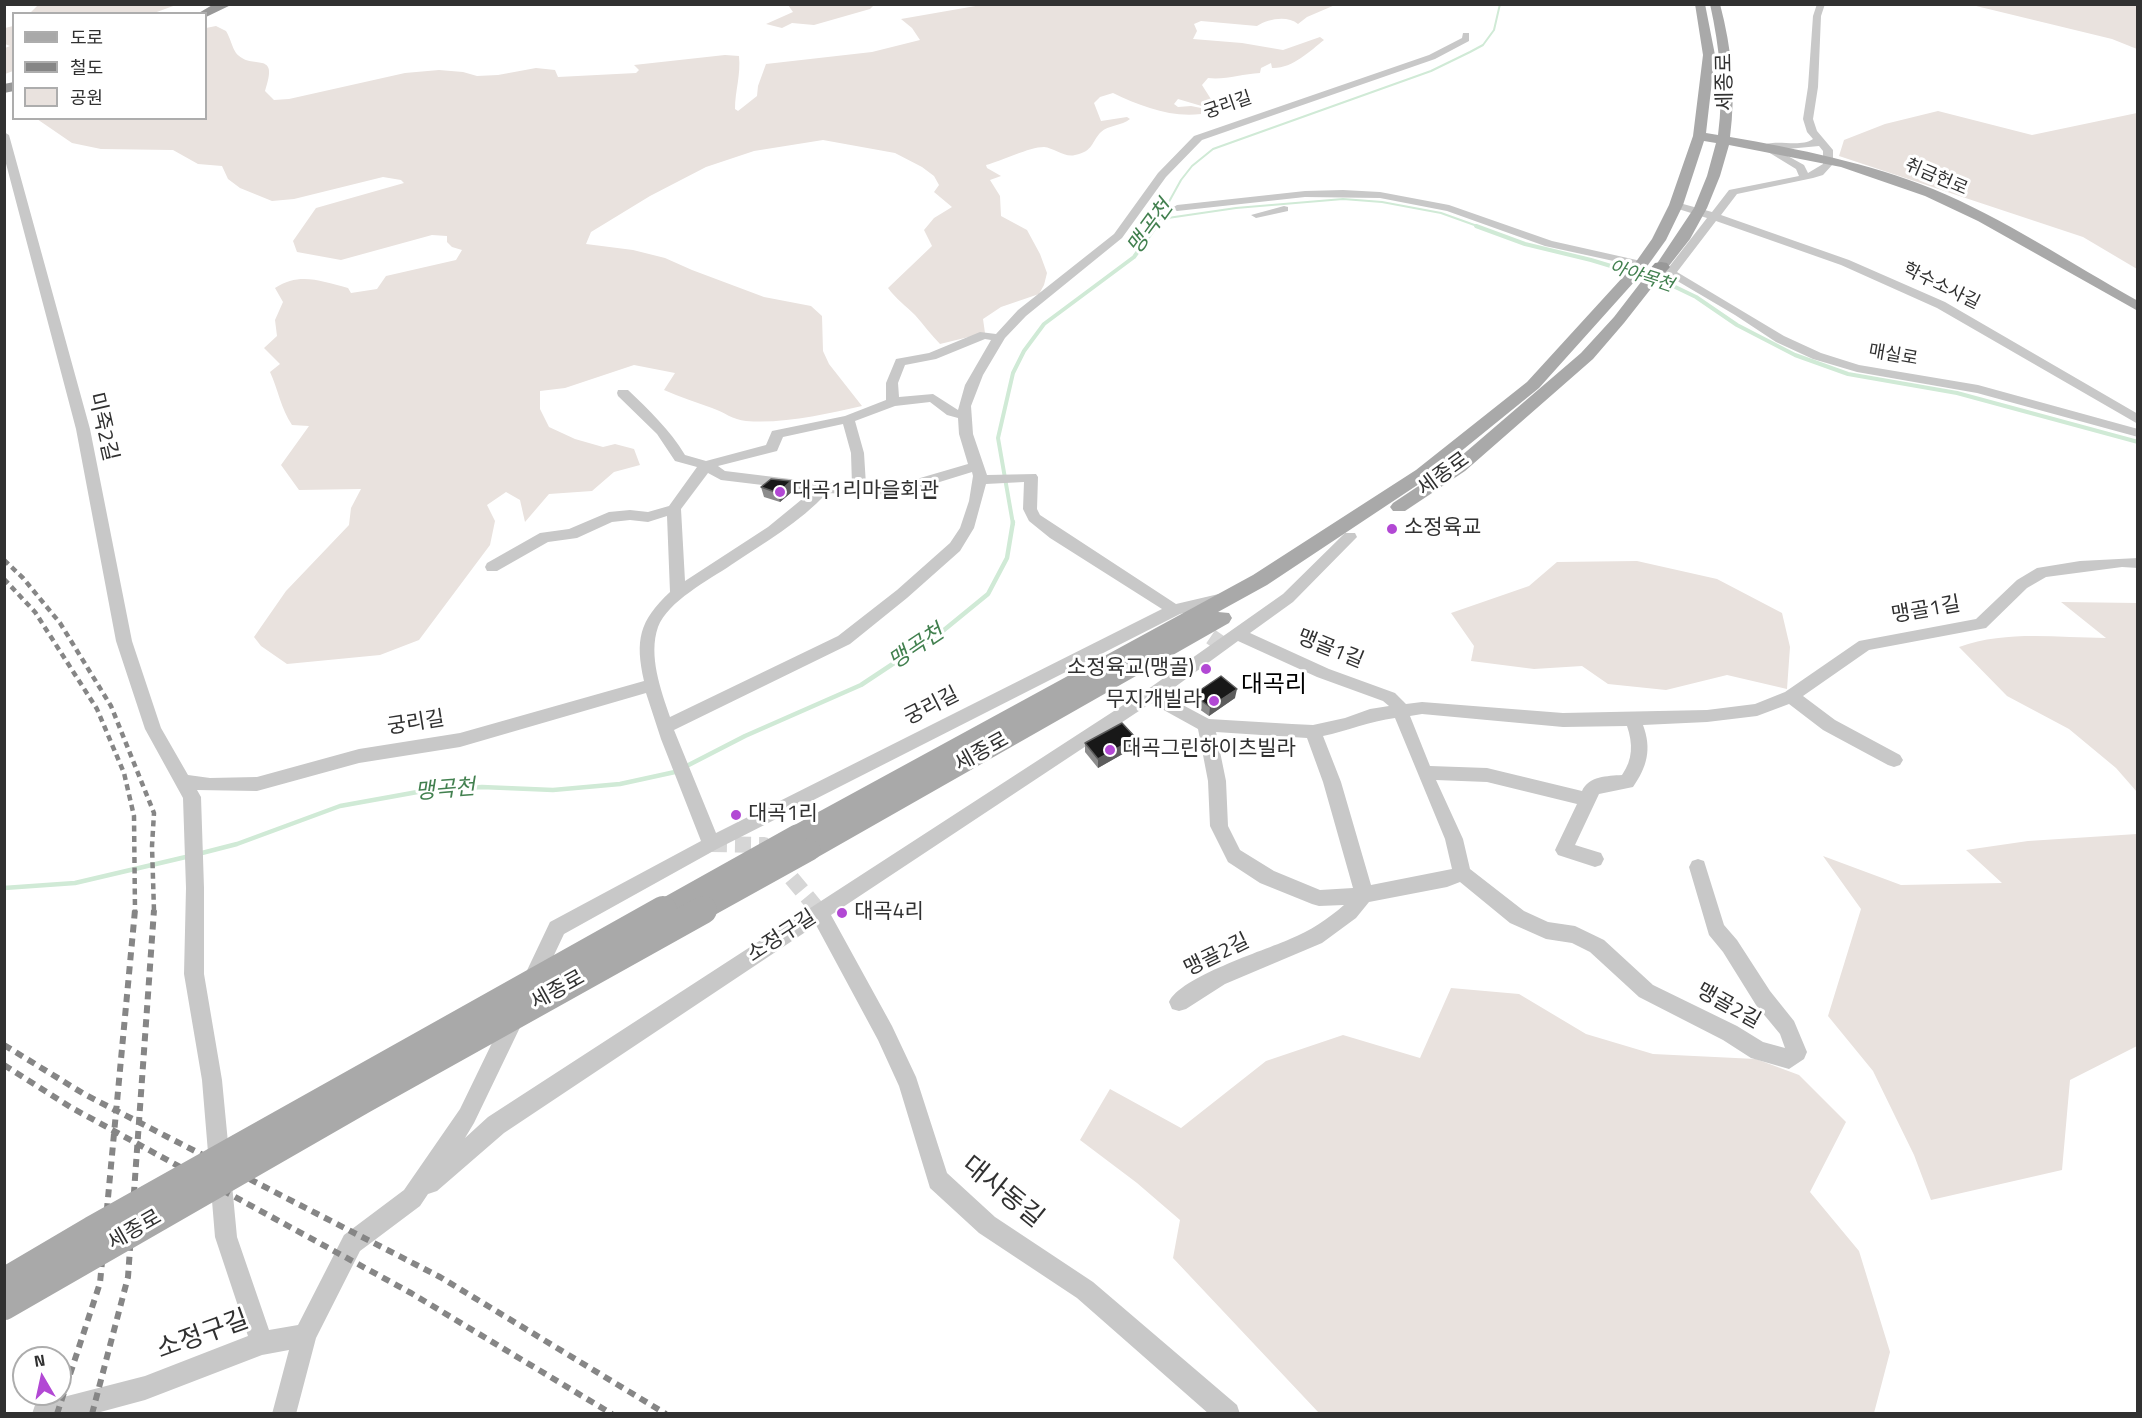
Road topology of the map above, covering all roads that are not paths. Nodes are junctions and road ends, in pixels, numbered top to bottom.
1 (207, 4) edge
2 (227, 4) edge
3 (1700, 4) edge
4 (1715, 4) edge
5 (1821, 4) edge
6 (197, 12) edge
7 (1466, 35) dead end
8 (4, 135) edge
9 (1700, 136) junction
10 (1819, 138) junction
11 (1724, 140) junction
12 (1765, 147) junction
13 (1829, 159) junction
14 (1805, 177) junction
15 (1268, 197) junction
16 (1676, 205) junction
17 (1177, 208) dead end
18 (1698, 212) junction
19 (1256, 215) dead end
20 (1714, 216) junction
21 (1649, 272) junction
22 (2138, 307) edge
23 (999, 338) junction
24 (623, 393) dead end
25 (893, 402) junction
26 (964, 416) junction
27 (848, 419) junction
28 (2138, 420) edge
29 (2138, 433) edge
30 (706, 465) junction
31 (978, 473) junction
32 (823, 488) junction
33 (859, 489) junction
34 (674, 508) junction
35 (1350, 537) junction
36 (2138, 563) edge
37 (492, 567) dead end
38 (678, 593) junction
39 (1233, 596) junction
40 (1174, 610) junction
41 (1244, 631) junction
42 (653, 685) junction
43 (1150, 695) junction
44 (1791, 696) junction
45 (1401, 712) junction
46 (1633, 720) junction
47 (1206, 725) junction
48 (1313, 732) junction
49 (667, 733) junction
50 (1894, 760) dead end
51 (1424, 773) junction
52 (183, 781) junction
53 (1588, 800) junction
54 (804, 843) junction
55 (711, 844) junction
56 (1595, 859) dead end
57 (1698, 867) dead end
58 (1462, 873) junction
59 (1364, 895) junction
60 (819, 912) junction
61 (1179, 1002) dead end
62 (412, 1198) junction
63 (4, 1282) edge
64 (4, 1306) edge
65 (305, 1335) junction
66 (262, 1344) junction
67 (44, 1413) edge
68 (284, 1413) edge
69 (1228, 1413) edge

1 - 6 highway
2 - 6 highway
3 - 9 main road, 세종로
4 - 11 main road, 세종로
5 - 10 street
7 - 23 street, 궁리길
8 - 52 street, 미죽2길
9 - 11 main road, 취금헌로
9 - 16 main road, 세종로
10 - 12 street
10 - 13 street
11 - 12 main road, 취금헌로
11 - 18 main road, 세종로
12 - 13 main road, 취금헌로
12 - 14 street
13 - 14 street
13 - 22 main road, 취금헌로
14 - 20 street
15 - 17 street
15 - 19 street
15 - 21 street
16 - 18 street, 학수소사길
16 - 21 main road, 세종로
18 - 20 street, 학수소사길
18 - 21 main road, 세종로
20 - 21 street
20 - 28 street, 학수소사길
21 - 29 street, 매실로
21 - 35 main road, 세종로
21 - 39 main road, 세종로
23 - 25 street
23 - 26 street, 궁리길
24 - 30 street
25 - 26 street
25 - 27 street
26 - 31 street, 궁리길
27 - 30 street
27 - 33 street
30 - 32 street
30 - 34 street
31 - 33 street
31 - 40 street
31 - 49 street
32 - 33 street
32 - 38 street
34 - 37 street
34 - 38 street
35 - 41 street, 소정구길
35 - 54 main road, 세종로
36 - 44 street, 맹골1길
38 - 42 street
39 - 40 street, 궁리길
39 - 54 main road, 세종로
40 - 55 street, 궁리길
41 - 43 street, 소정구길
41 - 45 street, 맹골1길
42 - 49 street
42 - 52 street, 궁리길
43 - 47 street, 맹골1길
43 - 60 street, 소정구길
44 - 46 street, 맹골1길
44 - 50 street
45 - 46 street, 맹골1길
45 - 48 street, 맹골1길
45 - 51 street
46 - 53 street
47 - 48 street, 맹골1길
47 - 59 street
48 - 59 street
49 - 55 street
51 - 53 street
51 - 58 street
52 - 66 street, 미죽2길
53 - 56 street
54 - 63 main road, 세종로, bridge
54 - 64 main road, 세종로, bridge
55 - 62 street, 궁리길
57 - 58 street, 맹골2길
58 - 59 street
59 - 61 street, 맹골2길
60 - 62 street, 소정구길
60 - 69 street, 대사동길
62 - 65 street, 소정구길
65 - 66 street, 소정구길
65 - 68 street
66 - 67 street, 소정구길

